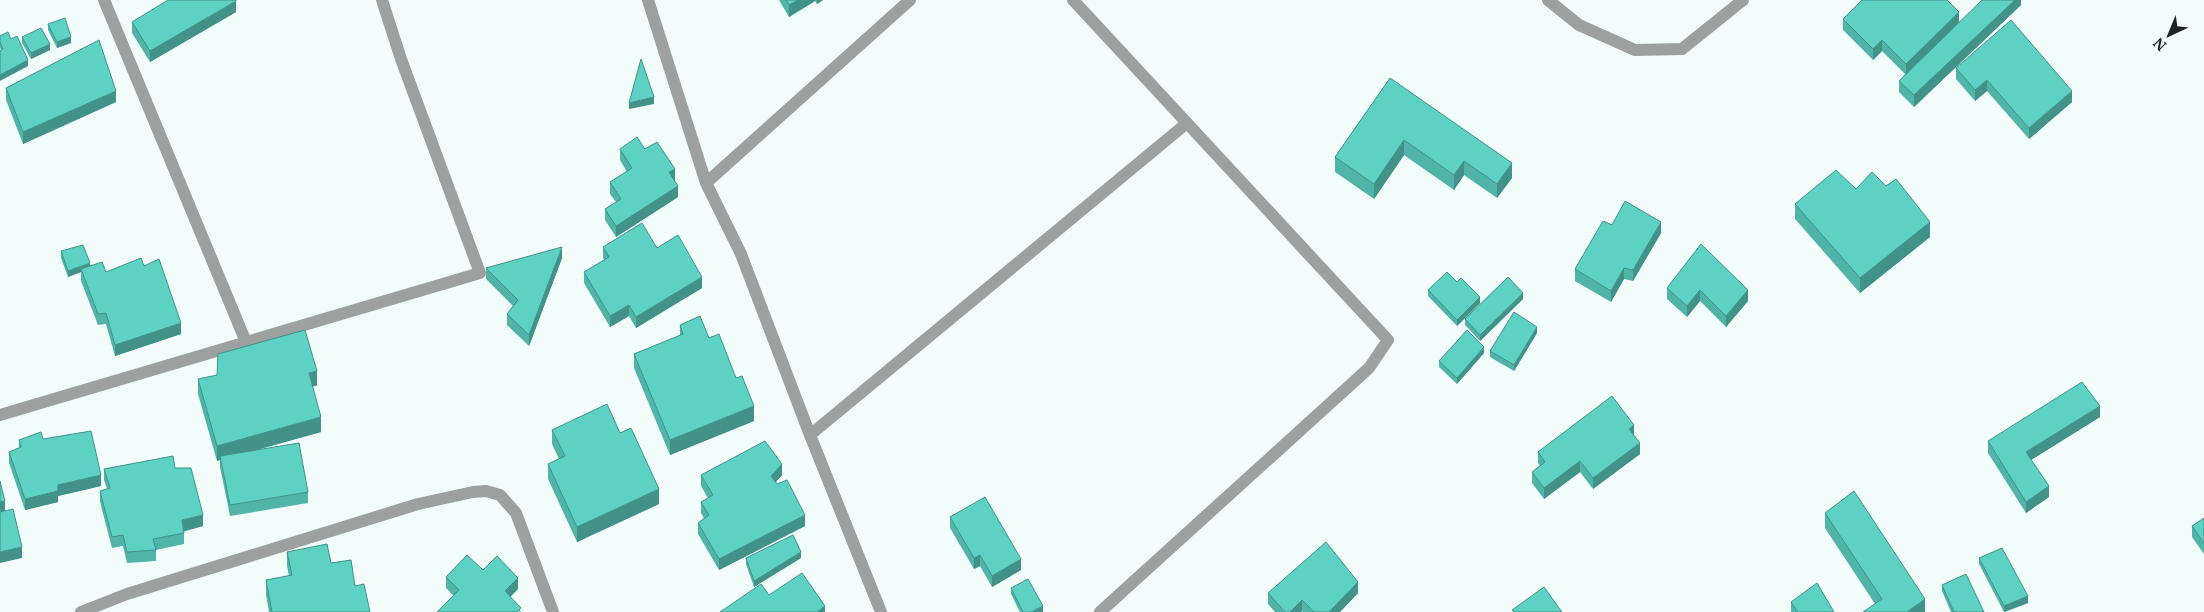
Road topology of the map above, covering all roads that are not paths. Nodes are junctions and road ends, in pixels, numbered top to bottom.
1 (104, 0) edge
2 (382, 0) edge
3 (648, 0) edge
4 (910, 0) edge
5 (1072, 0) edge
6 (1548, 0) edge
7 (1743, 0) edge
8 (1187, 123) junction
9 (706, 183) junction
10 (246, 342) junction
11 (0, 415) edge
12 (810, 435) junction
13 (80, 612) edge
14 (553, 612) edge
15 (881, 612) edge
16 (1100, 612) edge

1 - 10 street
2 - 10 street
3 - 9 street
4 - 9 street
5 - 8 street
6 - 7 street
8 - 12 street
8 - 16 street
9 - 12 street
10 - 11 street
12 - 15 street
13 - 14 street

